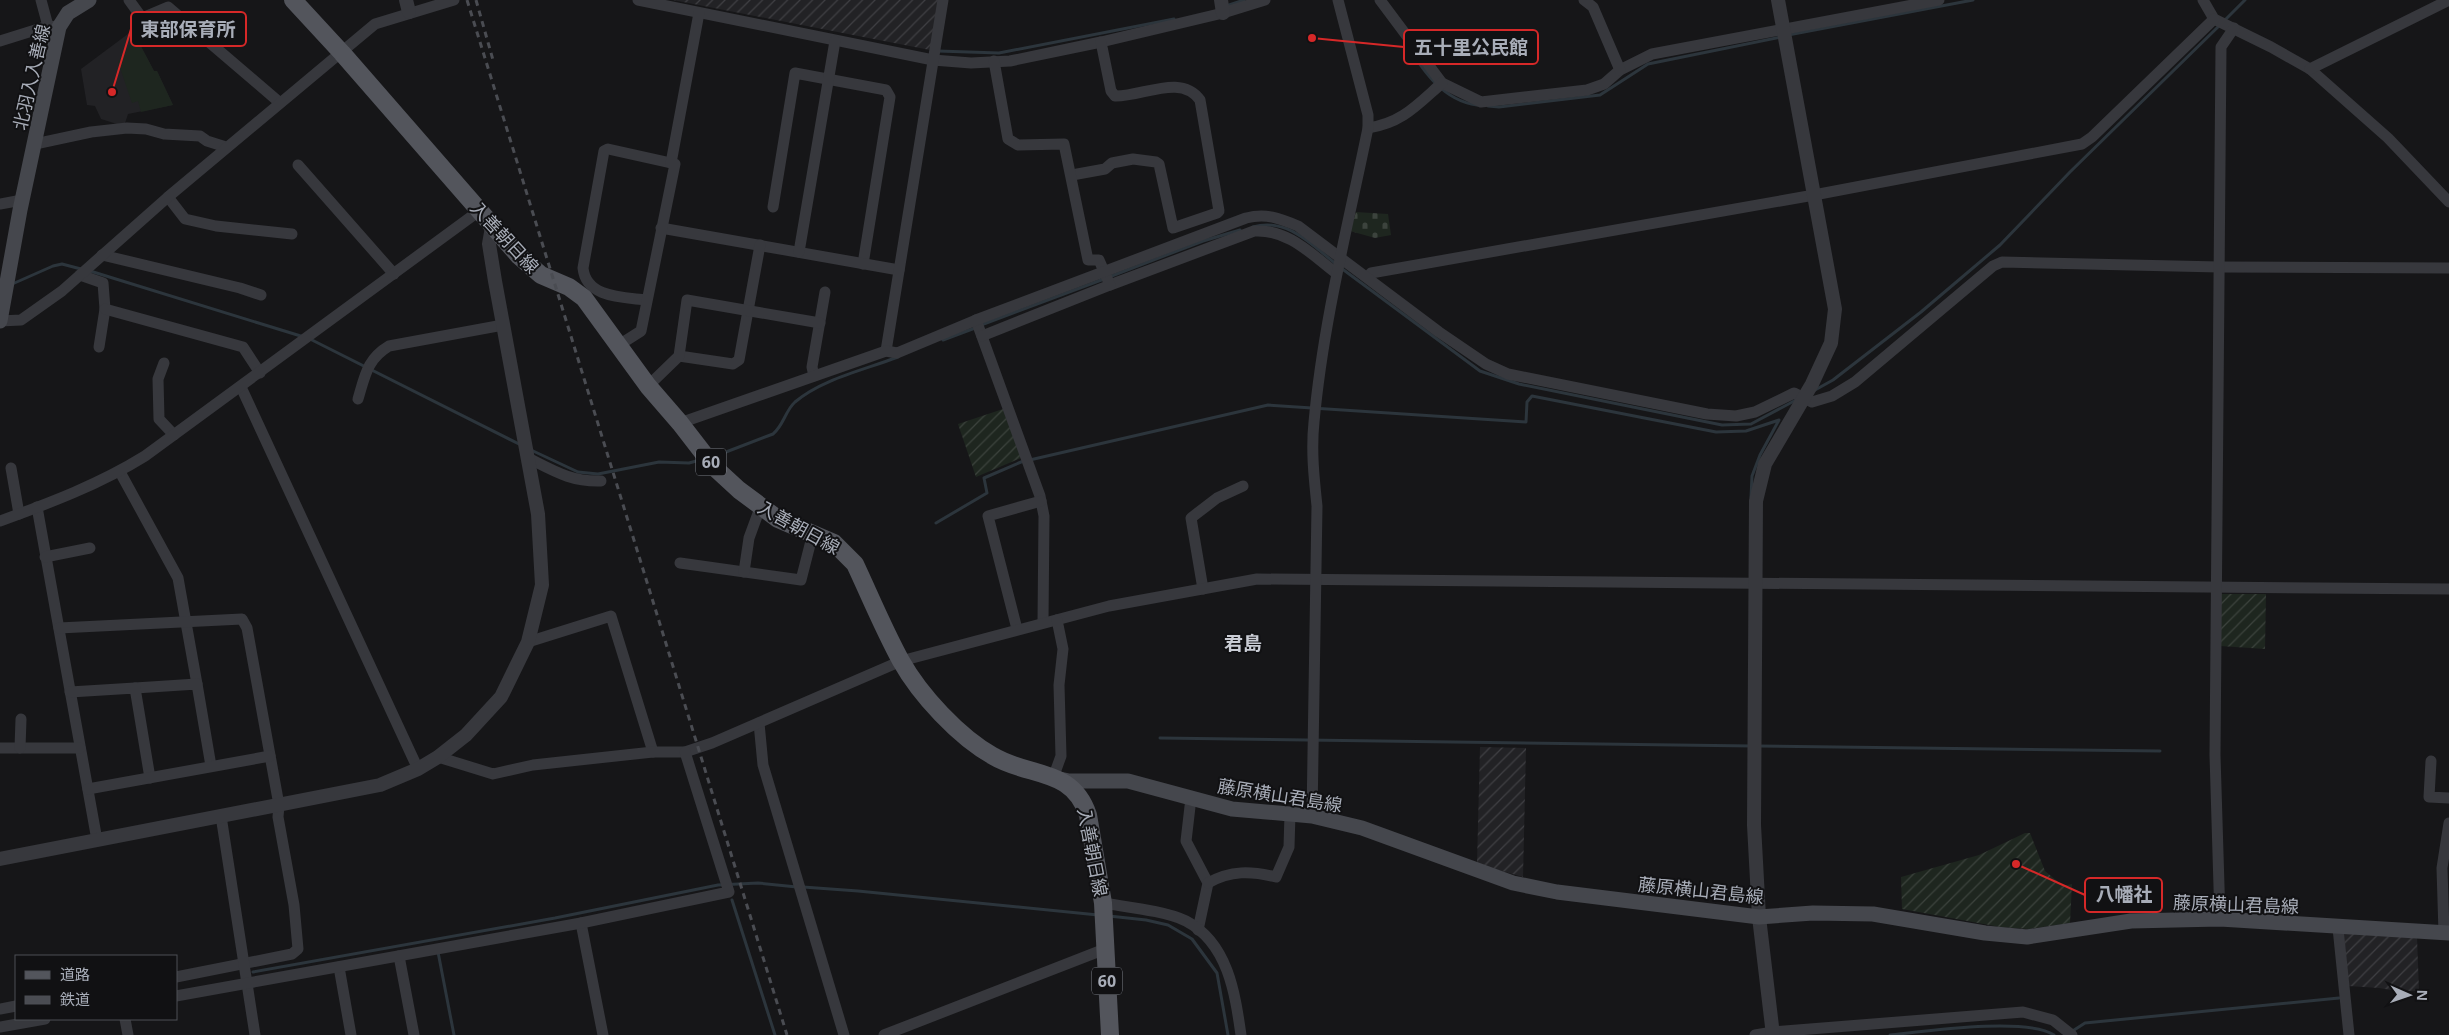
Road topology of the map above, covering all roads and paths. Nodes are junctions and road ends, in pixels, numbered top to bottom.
1 (41, 0) edge
2 (89, 0) edge
3 (129, 0) edge
4 (292, 0) edge
5 (454, 0) edge
6 (638, 0) edge
7 (943, 0) edge
8 (1265, 0) edge
9 (1338, 0) edge
10 (1380, 0) edge
11 (1584, 0) edge
12 (1778, 0) edge
13 (1939, 0) edge
14 (2203, 0) edge
15 (2449, 0) edge
16 (407, 6) edge
17 (1222, 7) edge
18 (699, 13) junction
19 (2214, 19) junction
20 (53, 26) junction
21 (1783, 28) junction
22 (2234, 28) junction
23 (0, 41) edge
24 (835, 41) junction
25 (1101, 42) junction
26 (342, 52) junction
27 (933, 60) junction
28 (994, 62) junction
29 (2310, 69) junction
30 (1620, 70) junction
31 (828, 79) junction
32 (1442, 83) junction
33 (279, 102) junction
34 (1368, 128) junction
35 (35, 144) junction
36 (226, 147) junction
37 (671, 163) junction
38 (298, 166) dead end
39 (1072, 174) junction
40 (1814, 195) junction
41 (168, 197) junction
42 (22, 200) junction
43 (2449, 202) edge
44 (0, 204) edge
45 (773, 207) dead end
46 (479, 211) junction
47 (492, 227) junction
48 (661, 228) junction
49 (292, 234) dead end
50 (760, 245) junction
51 (799, 252) junction
52 (102, 255) junction
53 (1341, 257) junction
54 (863, 264) junction
55 (2219, 267) junction
56 (2449, 268) edge
57 (899, 270) junction
58 (1105, 271) junction
59 (1336, 273) junction
60 (80, 274) junction
61 (394, 274) junction
62 (1368, 276) junction
63 (1110, 285) junction
64 (825, 292) dead end
65 (261, 294) dead end
66 (646, 300) junction
67 (105, 309) junction
68 (748, 311) junction
69 (976, 320) junction
70 (0, 321) edge
71 (820, 323) junction
72 (503, 325) junction
73 (982, 336) junction
74 (619, 346) junction
75 (99, 347) dead end
76 (886, 351) junction
77 (679, 356) junction
78 (164, 363) dead end
79 (260, 373) junction
80 (814, 376) junction
81 (241, 386) junction
82 (648, 386) junction
83 (358, 399) dead end
84 (1802, 399) junction
85 (680, 423) junction
86 (174, 435) junction
87 (528, 458) junction
88 (11, 468) dead end
89 (120, 472) junction
90 (601, 481) dead end
91 (1243, 486) dead end
92 (1041, 501) junction
93 (37, 508) junction
94 (760, 508) junction
95 (19, 514) junction
96 (0, 522) edge
97 (813, 533) junction
98 (90, 548) dead end
99 (45, 557) junction
100 (680, 563) dead end
101 (744, 572) junction
102 (1315, 578) junction
103 (1756, 582) junction
104 (2216, 587) junction
105 (1203, 589) junction
106 (2449, 589) edge
107 (185, 620) junction
108 (1057, 620) junction
109 (1043, 622) junction
110 (59, 628) junction
111 (1016, 629) junction
112 (528, 642) junction
113 (901, 661) junction
114 (197, 684) junction
115 (135, 688) junction
116 (70, 692) junction
117 (21, 719) dead end
118 (759, 723) junction
119 (0, 748) edge
120 (20, 748) junction
121 (80, 748) junction
122 (653, 752) junction
123 (684, 752) junction
124 (270, 756) junction
125 (438, 757) junction
126 (2431, 761) dead end
127 (212, 766) junction
128 (418, 769) junction
129 (150, 778) junction
130 (1053, 778) junction
131 (88, 789) junction
132 (1191, 798) junction
133 (2449, 798) edge
134 (279, 805) junction
135 (1290, 814) junction
136 (221, 816) junction
137 (1312, 816) junction
138 (2449, 823) edge
139 (96, 840) junction
140 (0, 859) edge
141 (1208, 883) junction
142 (1103, 903) junction
143 (1759, 917) junction
144 (2220, 919) junction
145 (581, 922) junction
146 (2338, 928) junction
147 (1198, 930) junction
148 (2446, 933) edge
149 (1105, 949) junction
150 (399, 956) junction
151 (243, 964) junction
152 (339, 967) junction
153 (178, 977) edge
154 (246, 983) junction
155 (178, 996) edge
156 (15, 1006) edge
157 (0, 1009) edge
158 (40, 1020) edge
159 (125, 1020) edge
160 (0, 1027) edge
161 (1773, 1033) edge
162 (128, 1035) edge
163 (256, 1035) edge
164 (351, 1035) edge
165 (414, 1035) edge
166 (602, 1035) edge
167 (844, 1035) edge
168 (884, 1035) edge
169 (1110, 1035) edge
170 (1241, 1035) edge
171 (1755, 1035) edge
172 (2072, 1035) edge
173 (2349, 1035) edge

1 - 20 street
2 - 20 main road, 北羽入入善線
3 - 33 street
4 - 26 main road, 入善朝日線 / 60
5 - 16 street
6 - 18 street
7 - 27 street
8 - 17 street
9 - 34 street
10 - 32 street
11 - 30 street
12 - 21 street
13 - 21 street
14 - 19 street
15 - 29 street
16 - 26 street
17 - 25 street
18 - 24 street
18 - 37 street
19 - 22 street
19 - 40 street
20 - 23 street
20 - 35 main road, 北羽入入善線
21 - 30 street
21 - 40 street
22 - 29 street
22 - 55 street
24 - 27 street
24 - 31 street
25 - 28 street
25 - 39 street
26 - 33 street
26 - 46 main road, 入善朝日線 / 60
27 - 28 street
27 - 57 street
28 - 39 street
29 - 43 street
30 - 32 street
31 - 45 street
31 - 51 street
31 - 54 street
32 - 34 street
33 - 36 street
34 - 53 street
35 - 36 street
35 - 42 main road, 北羽入入善線
36 - 41 street
37 - 48 street
37 - 66 street
38 - 61 street
39 - 58 street
40 - 62 street
40 - 84 street
41 - 49 street
41 - 52 street
42 - 44 street
42 - 70 main road, 北羽入入善線
46 - 47 main road, 入善朝日線 / 60
46 - 61 street
47 - 72 street
47 - 74 main road, 入善朝日線 / 60
48 - 50 street
48 - 66 street
50 - 51 street
50 - 68 street
51 - 54 street
52 - 60 street
52 - 65 street
53 - 58 street
53 - 59 street
53 - 62 street
54 - 57 street
55 - 56 street
55 - 84 street
55 - 104 street
57 - 76 street
58 - 63 street
58 - 69 street
59 - 63 street
59 - 102 street
60 - 67 street
60 - 70 street
61 - 79 street
62 - 84 street
63 - 73 street
64 - 71 street
66 - 74 street
67 - 75 street
67 - 79 street
68 - 71 street
68 - 77 street
68 - 77 street
69 - 73 street
69 - 76 street
71 - 80 street
72 - 83 street
72 - 87 street
73 - 92 street
74 - 82 main road, 入善朝日線 / 60
76 - 80 street
77 - 82 street
78 - 86 street
79 - 81 street
80 - 85 street
81 - 86 street
81 - 128 street
82 - 85 main road, 入善朝日線 / 60
84 - 103 street
85 - 94 main road, 入善朝日線 / 60
86 - 89 street
87 - 90 street
87 - 112 street
88 - 95 street
89 - 93 street
89 - 107 street
91 - 105 street
92 - 109 street
92 - 111 street
93 - 95 street
93 - 99 street
94 - 97 main road, 入善朝日線 / 60
94 - 101 street
95 - 96 street
97 - 101 street
97 - 113 main road, 入善朝日線 / 60
98 - 99 street
99 - 110 street
100 - 101 street
102 - 103 street
102 - 105 street
102 - 137 street
103 - 104 street
103 - 143 street
104 - 106 street
104 - 144 street
105 - 108 street
107 - 110 street
107 - 114 street
107 - 124 street
108 - 109 street
108 - 130 street
109 - 111 street
110 - 116 street
111 - 113 street
112 - 122 street
112 - 125 street
113 - 118 street
113 - 130 main road, 入善朝日線 / 60
114 - 115 street
114 - 127 street
115 - 116 street
115 - 129 street
116 - 121 street
117 - 120 street
118 - 123 street
118 - 167 street
119 - 120 street
120 - 121 street
121 - 131 street
122 - 123 street
122 - 125 street
123 - 145 street
124 - 127 street
124 - 134 street
125 - 128 street
126 - 133 street
127 - 129 street
128 - 134 street
129 - 131 street
130 - 132 main road, 藤原横山君島線
130 - 142 main road, 入善朝日線 / 60
131 - 139 street
132 - 135 main road, 藤原横山君島線
132 - 141 street
134 - 136 street
134 - 151 street
135 - 137 main road, 藤原横山君島線
135 - 141 street
136 - 139 street
136 - 151 street
137 - 143 main road, 藤原横山君島線
138 - 148 street
139 - 140 street
141 - 147 street
142 - 147 street
142 - 149 main road, 入善朝日線 / 60
143 - 144 main road, 藤原横山君島線
143 - 161 street
144 - 146 main road, 藤原横山君島線
145 - 150 street
145 - 166 street
146 - 148 main road, 藤原横山君島線
146 - 173 street
147 - 170 street
149 - 168 street
149 - 169 main road, 入善朝日線 / 60
150 - 152 street
150 - 165 street
151 - 153 street
151 - 154 street
152 - 154 street
152 - 164 street
154 - 155 street
154 - 163 street
156 - 157 street
158 - 160 street
159 - 162 street
161 - 171 street
161 - 172 street

